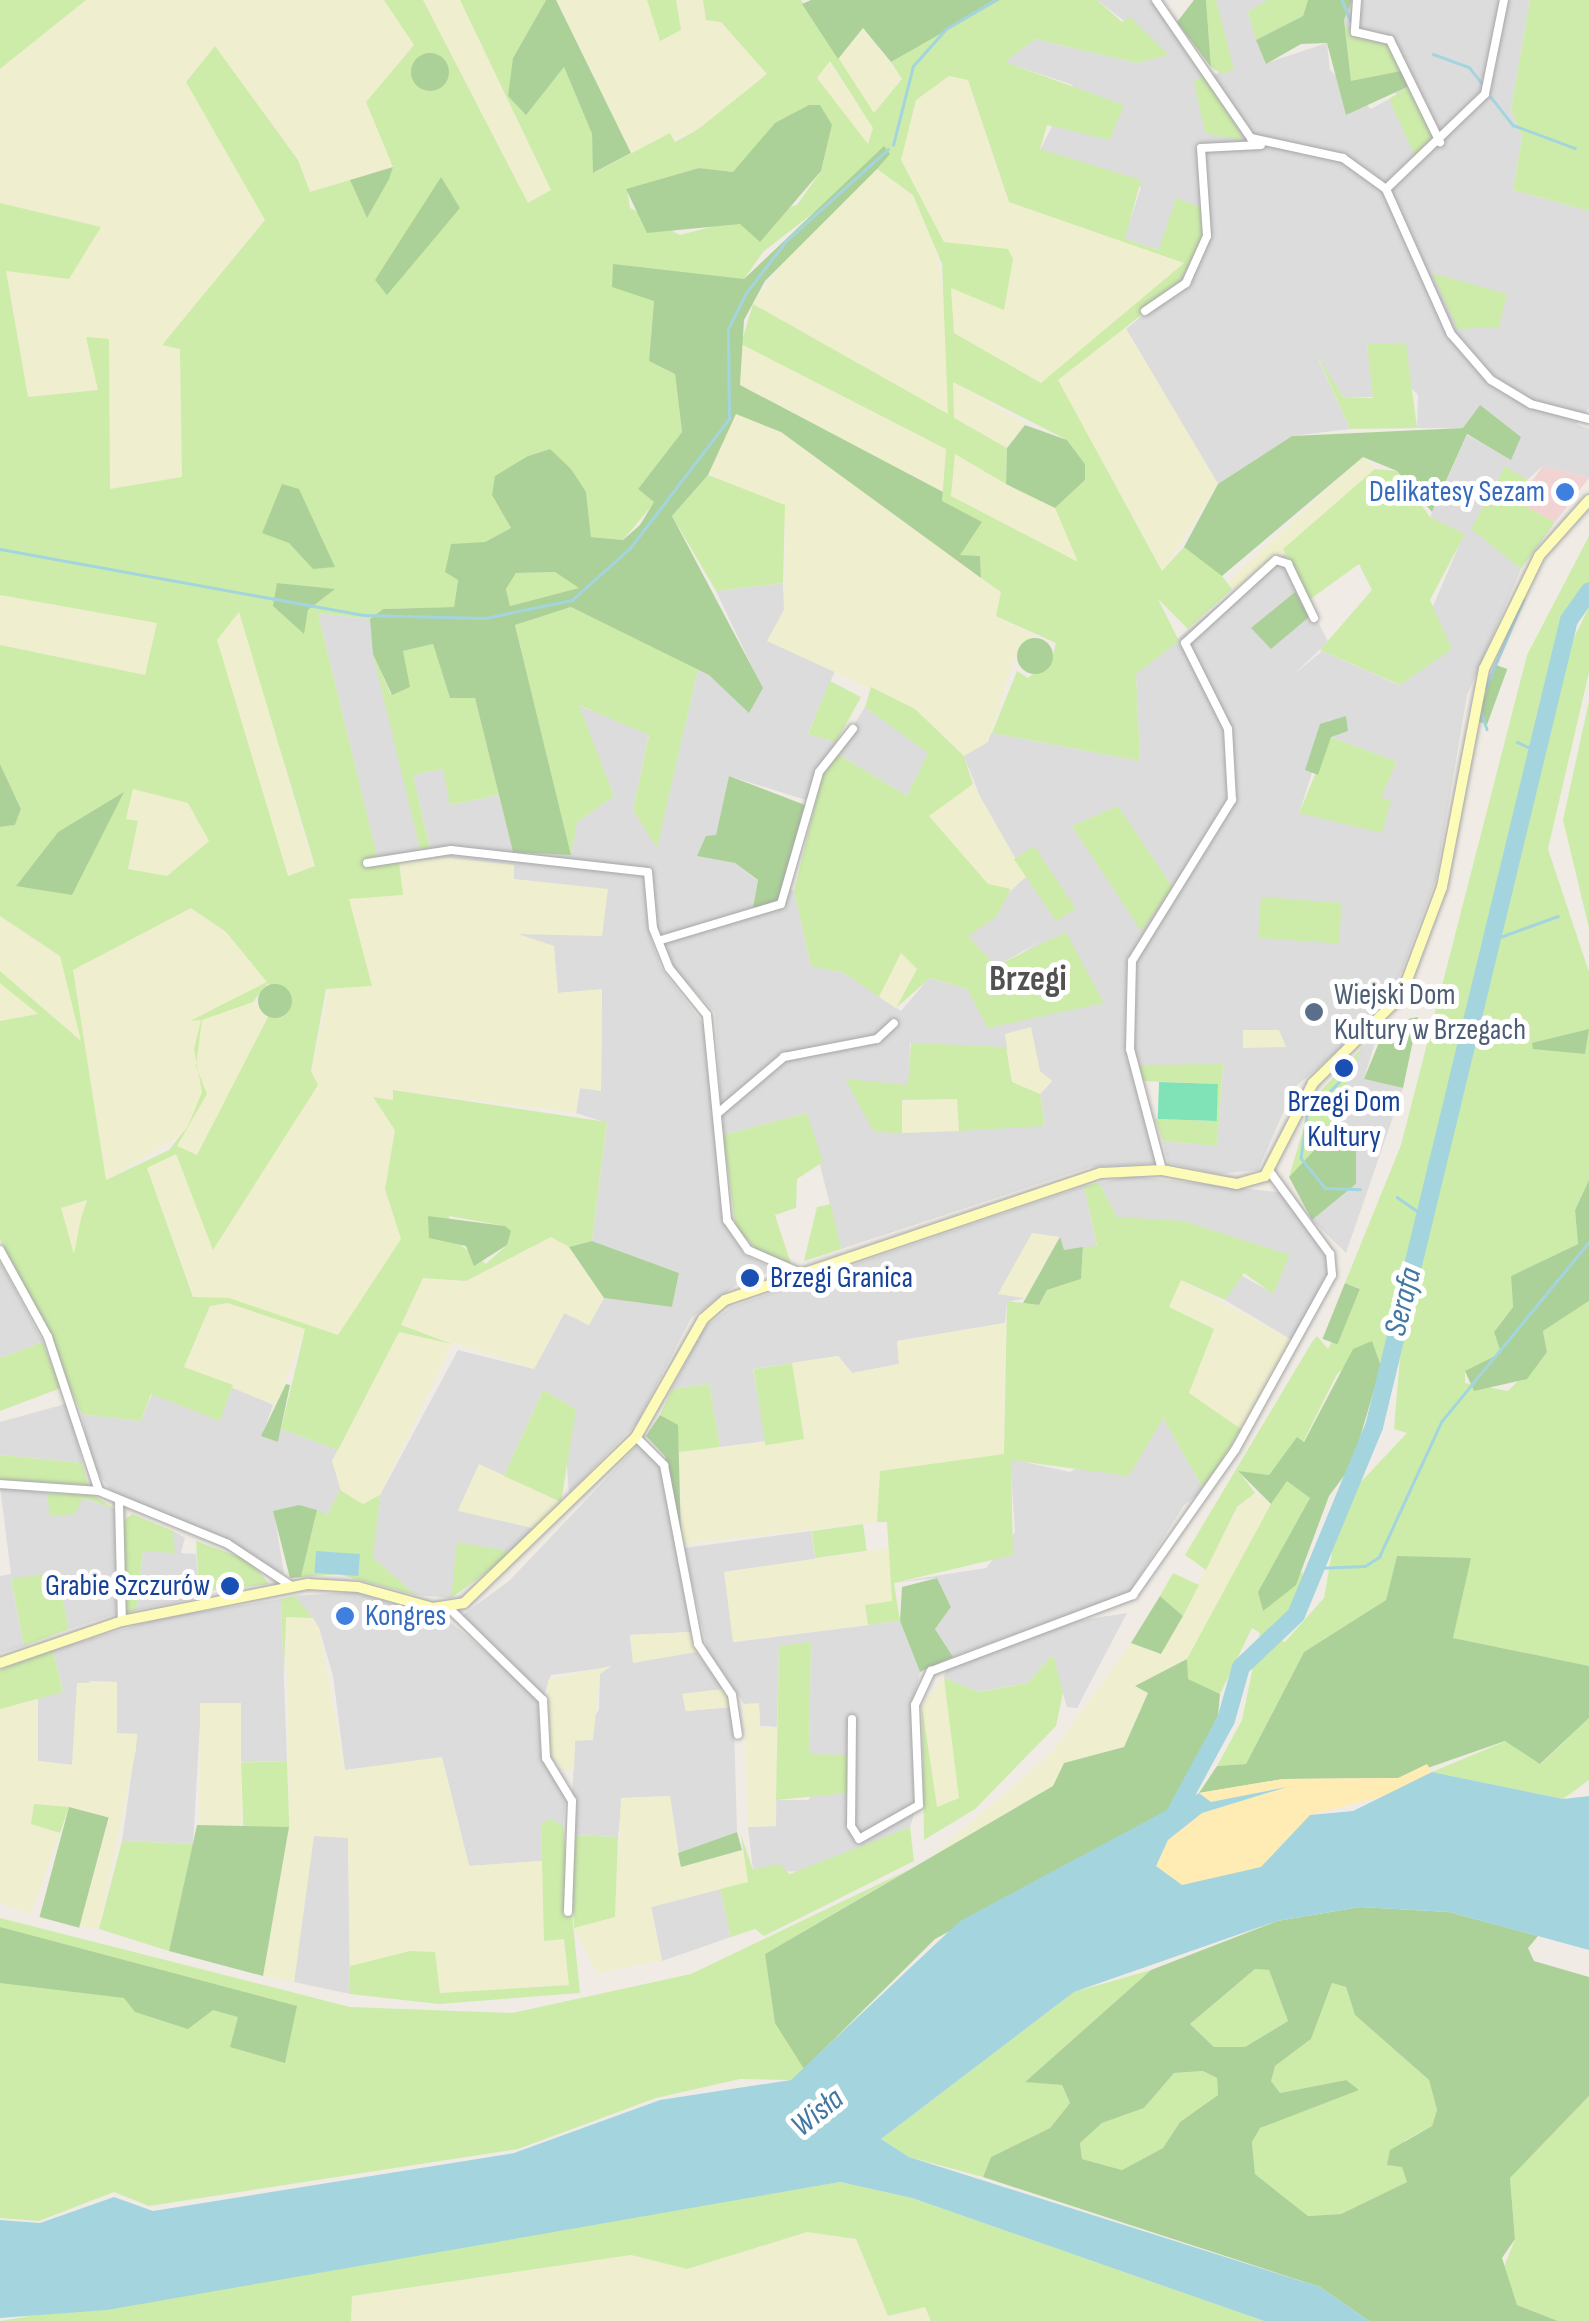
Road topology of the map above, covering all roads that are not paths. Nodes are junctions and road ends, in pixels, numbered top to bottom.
1 (1156, 0) edge
2 (1357, 0) edge
3 (1504, 0) edge
4 (1440, 142) junction
5 (1266, 145) junction
6 (1386, 189) junction
7 (1145, 311) dead end
8 (1589, 419) edge
9 (1589, 500) edge
10 (1314, 618) dead end
11 (852, 729) dead end
12 (367, 862) dead end
13 (662, 940) junction
14 (894, 1023) dead end
15 (718, 1114) junction
16 (1162, 1170) junction
17 (1270, 1172) junction
18 (0, 1250) edge
19 (798, 1272) junction
20 (636, 1437) junction
21 (0, 1484) edge
22 (99, 1491) junction
23 (119, 1502) junction
24 (293, 1587) junction
25 (448, 1607) junction
26 (122, 1621) junction
27 (0, 1663) edge
28 (852, 1719) dead end
29 (738, 1735) dead end
30 (568, 1912) dead end

1 - 5 street
2 - 4 street
3 - 4 street
4 - 6 street
5 - 6 street
5 - 7 street
6 - 8 street
9 - 17 street
10 - 16 street
11 - 13 street
12 - 13 street
13 - 15 street
14 - 15 street
15 - 19 street
16 - 17 street
16 - 19 street
17 - 28 street
18 - 22 street
19 - 20 street
20 - 25 street
20 - 29 street
21 - 22 street
22 - 23 street
23 - 24 street
23 - 26 street
24 - 25 street
24 - 26 street
25 - 30 street
26 - 27 street

